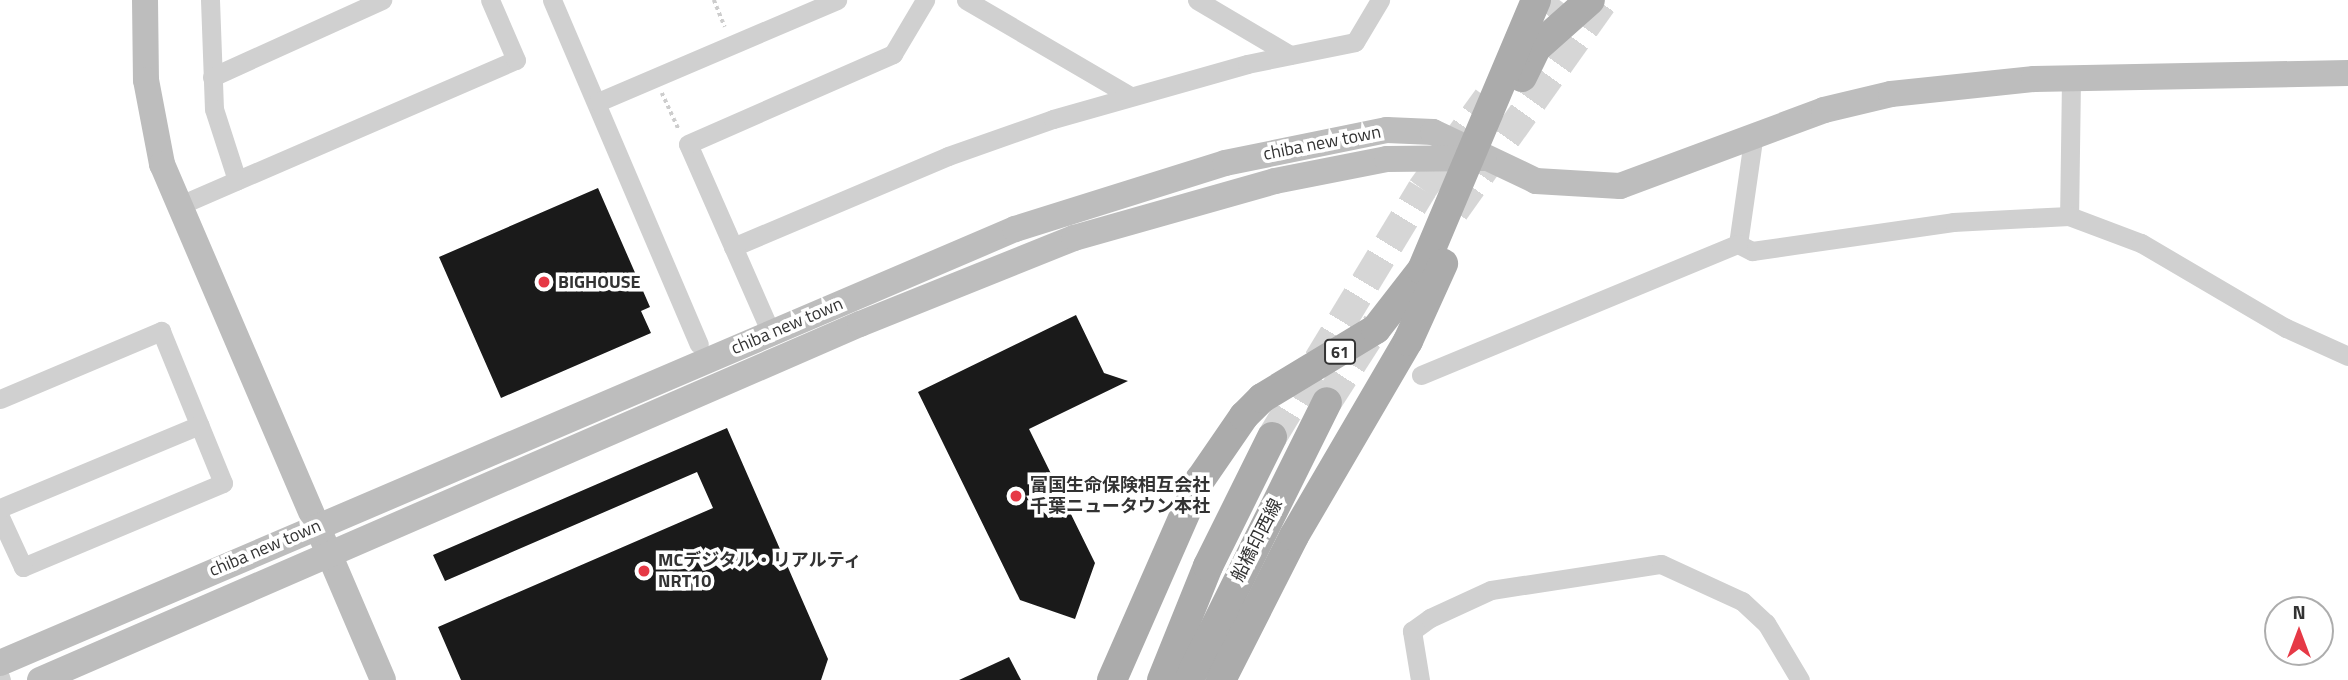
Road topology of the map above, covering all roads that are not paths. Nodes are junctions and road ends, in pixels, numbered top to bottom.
1 (145, 0) edge
2 (210, 0) edge
3 (382, 0) edge
4 (490, 0) edge
5 (552, 0) edge
6 (837, 0) edge
7 (925, 0) edge
8 (966, 0) edge
9 (1197, 0) edge
10 (1380, 0) edge
11 (1536, 0) edge
12 (1590, 0) edge
13 (1290, 55) junction
14 (2348, 73) edge
15 (212, 77) junction
16 (2071, 79) junction
17 (1130, 96) junction
18 (598, 102) junction
19 (1754, 133) junction
20 (1475, 156) junction
21 (237, 180) junction
22 (178, 205) junction
23 (2069, 216) junction
24 (1738, 244) junction
25 (733, 247) junction
26 (766, 335) junction
27 (699, 344) dead end
28 (2348, 356) edge
29 (772, 362) junction
30 (1421, 376) dead end
31 (0, 399) edge
32 (1327, 402) tunnel mouth
33 (199, 425) junction
34 (1272, 437) tunnel mouth
35 (0, 508) edge
36 (0, 517) edge
37 (317, 526) junction
38 (329, 554) junction
39 (0, 663) edge
40 (40, 680) edge
41 (383, 680) edge
42 (1112, 680) edge
43 (1162, 680) edge
44 (1189, 680) edge
45 (1221, 680) edge
46 (1420, 680) edge
47 (1800, 680) edge

1 - 22 main road
2 - 15 street
3 - 15 street
4 - 21 street
5 - 18 street
6 - 18 street
7 - 25 street
8 - 17 street
9 - 13 street
10 - 13 street
11 - 20 main road, 61
12 - 20 main road
13 - 17 street
14 - 16 main road
15 - 21 street
16 - 19 main road
16 - 23 street
17 - 25 street
18 - 27 street
19 - 20 main road
19 - 24 street
20 - 26 main road, chiba new town
20 - 29 main road, chiba new town
20 - 42 main road, 61
20 - 45 main road, 61
21 - 22 street
22 - 37 main road
23 - 24 street
23 - 28 street
24 - 30 street
25 - 26 street
26 - 29 street
26 - 37 main road, chiba new town
29 - 38 main road, chiba new town
31 - 33 street
32 - 44 main road, 船橋印西線
33 - 35 street
33 - 36 street
34 - 43 main road, 船橋印西線
37 - 38 main road
37 - 39 main road, chiba new town
38 - 40 main road, chiba new town
38 - 41 main road
46 - 47 street

